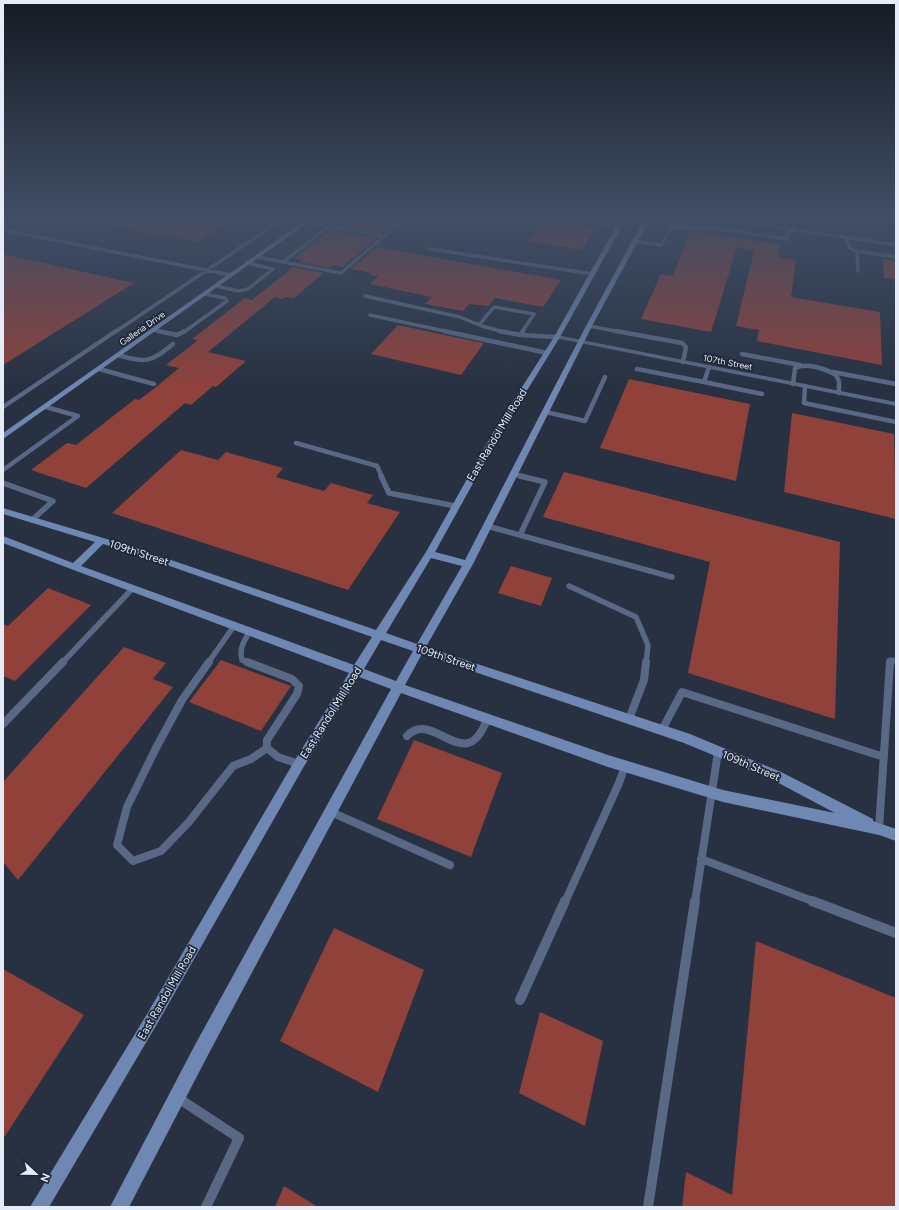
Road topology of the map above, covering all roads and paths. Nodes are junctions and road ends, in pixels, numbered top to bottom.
1 (199, 275) edge
2 (231, 275) edge
3 (265, 275) edge
4 (592, 275) edge
5 (616, 275) edge
6 (216, 286) junction
7 (205, 294) junction
8 (365, 296) dead end
9 (370, 315) dead end
10 (479, 325) junction
11 (589, 326) junction
12 (154, 330) junction
13 (521, 334) junction
14 (557, 337) junction
15 (581, 342) junction
16 (173, 344) dead end
17 (547, 353) junction
18 (742, 354) dead end
19 (118, 355) junction
20 (683, 362) junction
21 (802, 365) junction
22 (709, 367) junction
23 (99, 369) junction
24 (637, 369) dead end
25 (831, 371) junction
26 (604, 377) dead end
27 (704, 382) junction
28 (154, 384) dead end
29 (793, 384) junction
30 (896, 384) edge
31 (805, 386) junction
32 (839, 393) junction
33 (762, 394) dead end
34 (896, 404) edge
35 (3, 407) edge
36 (46, 407) junction
37 (546, 412) junction
38 (896, 422) edge
39 (3, 437) edge
40 (296, 443) dead end
41 (3, 470) edge
42 (514, 474) junction
43 (3, 483) edge
44 (455, 506) junction
45 (3, 511) edge
46 (32, 520) junction
47 (488, 526) junction
48 (520, 535) junction
49 (3, 539) edge
50 (101, 541) junction
51 (429, 554) junction
52 (468, 564) junction
53 (74, 567) junction
54 (672, 577) dead end
55 (569, 586) dead end
56 (133, 588) junction
57 (234, 626) junction
58 (250, 632) junction
59 (379, 635) junction
60 (420, 649) junction
61 (896, 661) edge
62 (357, 671) junction
63 (398, 687) junction
64 (487, 719) junction
65 (629, 720) junction
66 (3, 724) edge
67 (662, 730) junction
68 (407, 736) dead end
69 (267, 748) junction
70 (718, 752) junction
71 (884, 757) junction
72 (299, 764) junction
73 (625, 766) junction
74 (712, 793) junction
75 (331, 812) junction
76 (879, 829) junction
77 (896, 835) edge
78 (701, 859) junction
79 (450, 865) dead end
80 (896, 933) edge
81 (520, 1000) dead end
82 (177, 1097) junction
83 (39, 1207) edge
84 (119, 1207) edge
85 (206, 1207) edge
86 (648, 1207) edge

1 - 35 lane
2 - 6 main road, Galleria Drive
3 - 6 lane
4 - 14 main road, East Randol Mill Road
5 - 11 main road
6 - 7 main road, Galleria Drive
7 - 12 main road, Galleria Drive
7 - 12 lane
8 - 10 lane
9 - 17 lane
10 - 13 lane
10 - 13 lane
11 - 15 main road
11 - 20 lane
12 - 19 main road, Galleria Drive
13 - 14 lane
14 - 15 street, 107th Street
14 - 17 main road, East Randol Mill Road
15 - 20 street, 107th Street
15 - 37 main road
16 - 19 lane
17 - 44 main road, East Randol Mill Road
18 - 21 lane
19 - 23 main road, Galleria Drive
20 - 22 street, 107th Street
21 - 25 lane
21 - 29 lane
22 - 27 lane
22 - 29 street, 107th Street
23 - 28 lane
23 - 36 main road, Galleria Drive
24 - 27 lane
25 - 30 lane
25 - 32 lane
26 - 37 lane
27 - 33 lane
29 - 31 street, 107th Street
31 - 32 street, 107th Street
31 - 38 lane
32 - 34 street, 107th Street
36 - 39 main road, Galleria Drive
36 - 41 lane
37 - 42 main road
40 - 44 lane
42 - 47 main road
42 - 48 lane
43 - 46 lane
44 - 51 main road, East Randol Mill Road
45 - 46 main road, 109th Street
46 - 50 main road, 109th Street
47 - 48 lane
47 - 52 main road
48 - 54 lane
49 - 53 main road, 109th Street
50 - 53 main road
50 - 59 main road, 109th Street
51 - 52 main road
51 - 59 main road, East Randol Mill Road
52 - 60 main road
53 - 56 main road, 109th Street
55 - 65 lane
56 - 57 main road, 109th Street
56 - 66 lane
57 - 58 main road, 109th Street
57 - 69 lane
58 - 62 main road, 109th Street
58 - 69 lane
59 - 60 main road, 109th Street
59 - 62 main road, East Randol Mill Road
60 - 63 main road
60 - 65 main road, 109th Street
61 - 71 lane
62 - 63 main road, 109th Street
62 - 72 main road, East Randol Mill Road
63 - 64 main road, 109th Street
63 - 75 main road
64 - 68 lane
64 - 73 main road, 109th Street
65 - 67 main road, 109th Street
67 - 70 main road, 109th Street
67 - 71 lane
69 - 72 lane
70 - 74 lane
70 - 76 main road, 109th Street
71 - 76 lane
72 - 83 main road, East Randol Mill Road
73 - 74 main road, 109th Street
73 - 81 lane
74 - 76 main road, 109th Street
74 - 78 lane
75 - 79 lane
75 - 82 main road
76 - 77 main road, 109th Street
78 - 80 lane
78 - 86 lane
82 - 84 main road
82 - 85 lane

